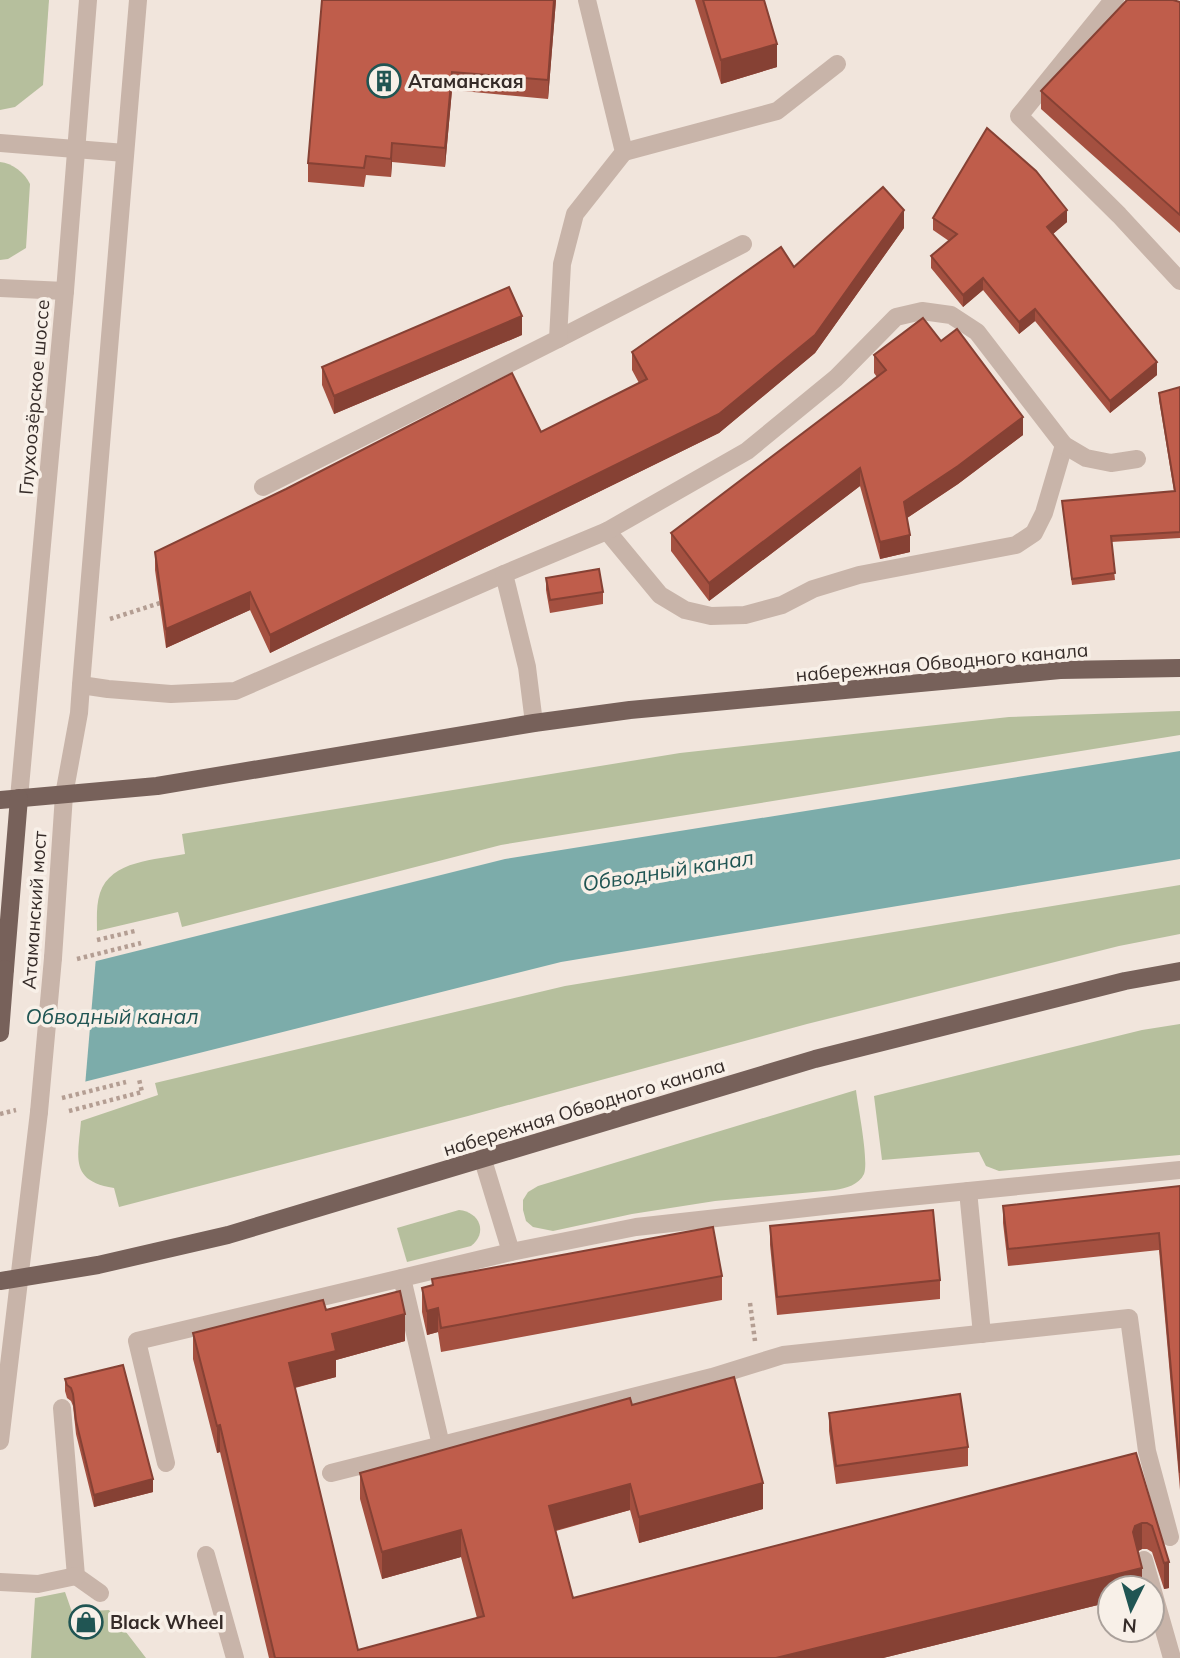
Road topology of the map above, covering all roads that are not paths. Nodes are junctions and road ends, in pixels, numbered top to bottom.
1 (89, 0) edge
2 (138, 0) edge
3 (587, 0) edge
4 (1115, 0) edge
5 (837, 64) dead end
6 (0, 143) edge
7 (75, 149) junction
8 (624, 152) junction
9 (125, 153) junction
10 (743, 244) dead end
11 (1180, 281) edge
12 (0, 288) edge
13 (65, 291) junction
14 (558, 339) junction
15 (1064, 445) junction
16 (1137, 459) dead end
17 (263, 487) dead end
18 (607, 531) junction
19 (504, 574) junction
20 (1180, 668) edge
21 (81, 685) junction
22 (534, 723) junction
23 (64, 795) junction
24 (19, 798) junction
25 (0, 800) edge
26 (1180, 971) edge
27 (0, 1033) edge
28 (483, 1160) junction
29 (1180, 1170) edge
30 (968, 1191) junction
31 (511, 1252) junction
32 (19, 1278) junction
33 (402, 1278) junction
34 (0, 1281) edge
35 (982, 1334) junction
36 (62, 1408) dead end
37 (0, 1441) edge
38 (441, 1445) junction
39 (166, 1463) dead end
40 (331, 1473) dead end
41 (1170, 1536) dead end
42 (206, 1555) dead end
43 (1144, 1560) dead end
44 (76, 1576) junction
45 (0, 1582) edge
46 (100, 1593) dead end
47 (235, 1658) edge
48 (1172, 1658) edge

1 - 7 street, Глухоозёрское шоссе
2 - 9 street
3 - 8 street
4 - 11 street
5 - 8 street
6 - 7 street
7 - 9 street
7 - 13 street, Глухоозёрское шоссе
8 - 14 street
9 - 21 street
10 - 14 street
12 - 13 street
13 - 24 street, Глухоозёрское шоссе
14 - 17 street
15 - 16 street
15 - 18 street
15 - 18 street
18 - 19 street
19 - 21 street
19 - 22 street
20 - 22 main road, набережная Обводного канала
21 - 23 street
22 - 23 main road, набережная Обводного канала
23 - 24 main road, набережная Обводного канала
23 - 32 street, Атаманский мост, bridge
24 - 25 main road, набережная Обводного канала
24 - 27 main road, Атаманский мост, bridge
26 - 28 main road, набережная Обводного канала
28 - 31 street
28 - 32 main road, набережная Обводного канала
29 - 30 street
30 - 31 street
30 - 35 street
31 - 33 street
32 - 34 main road, набережная Обводного канала
32 - 37 street, Атаманский мост
33 - 38 street
33 - 39 street
35 - 38 street
35 - 41 street
36 - 44 street
38 - 40 street
42 - 47 street
43 - 48 street
44 - 45 street
44 - 46 street

